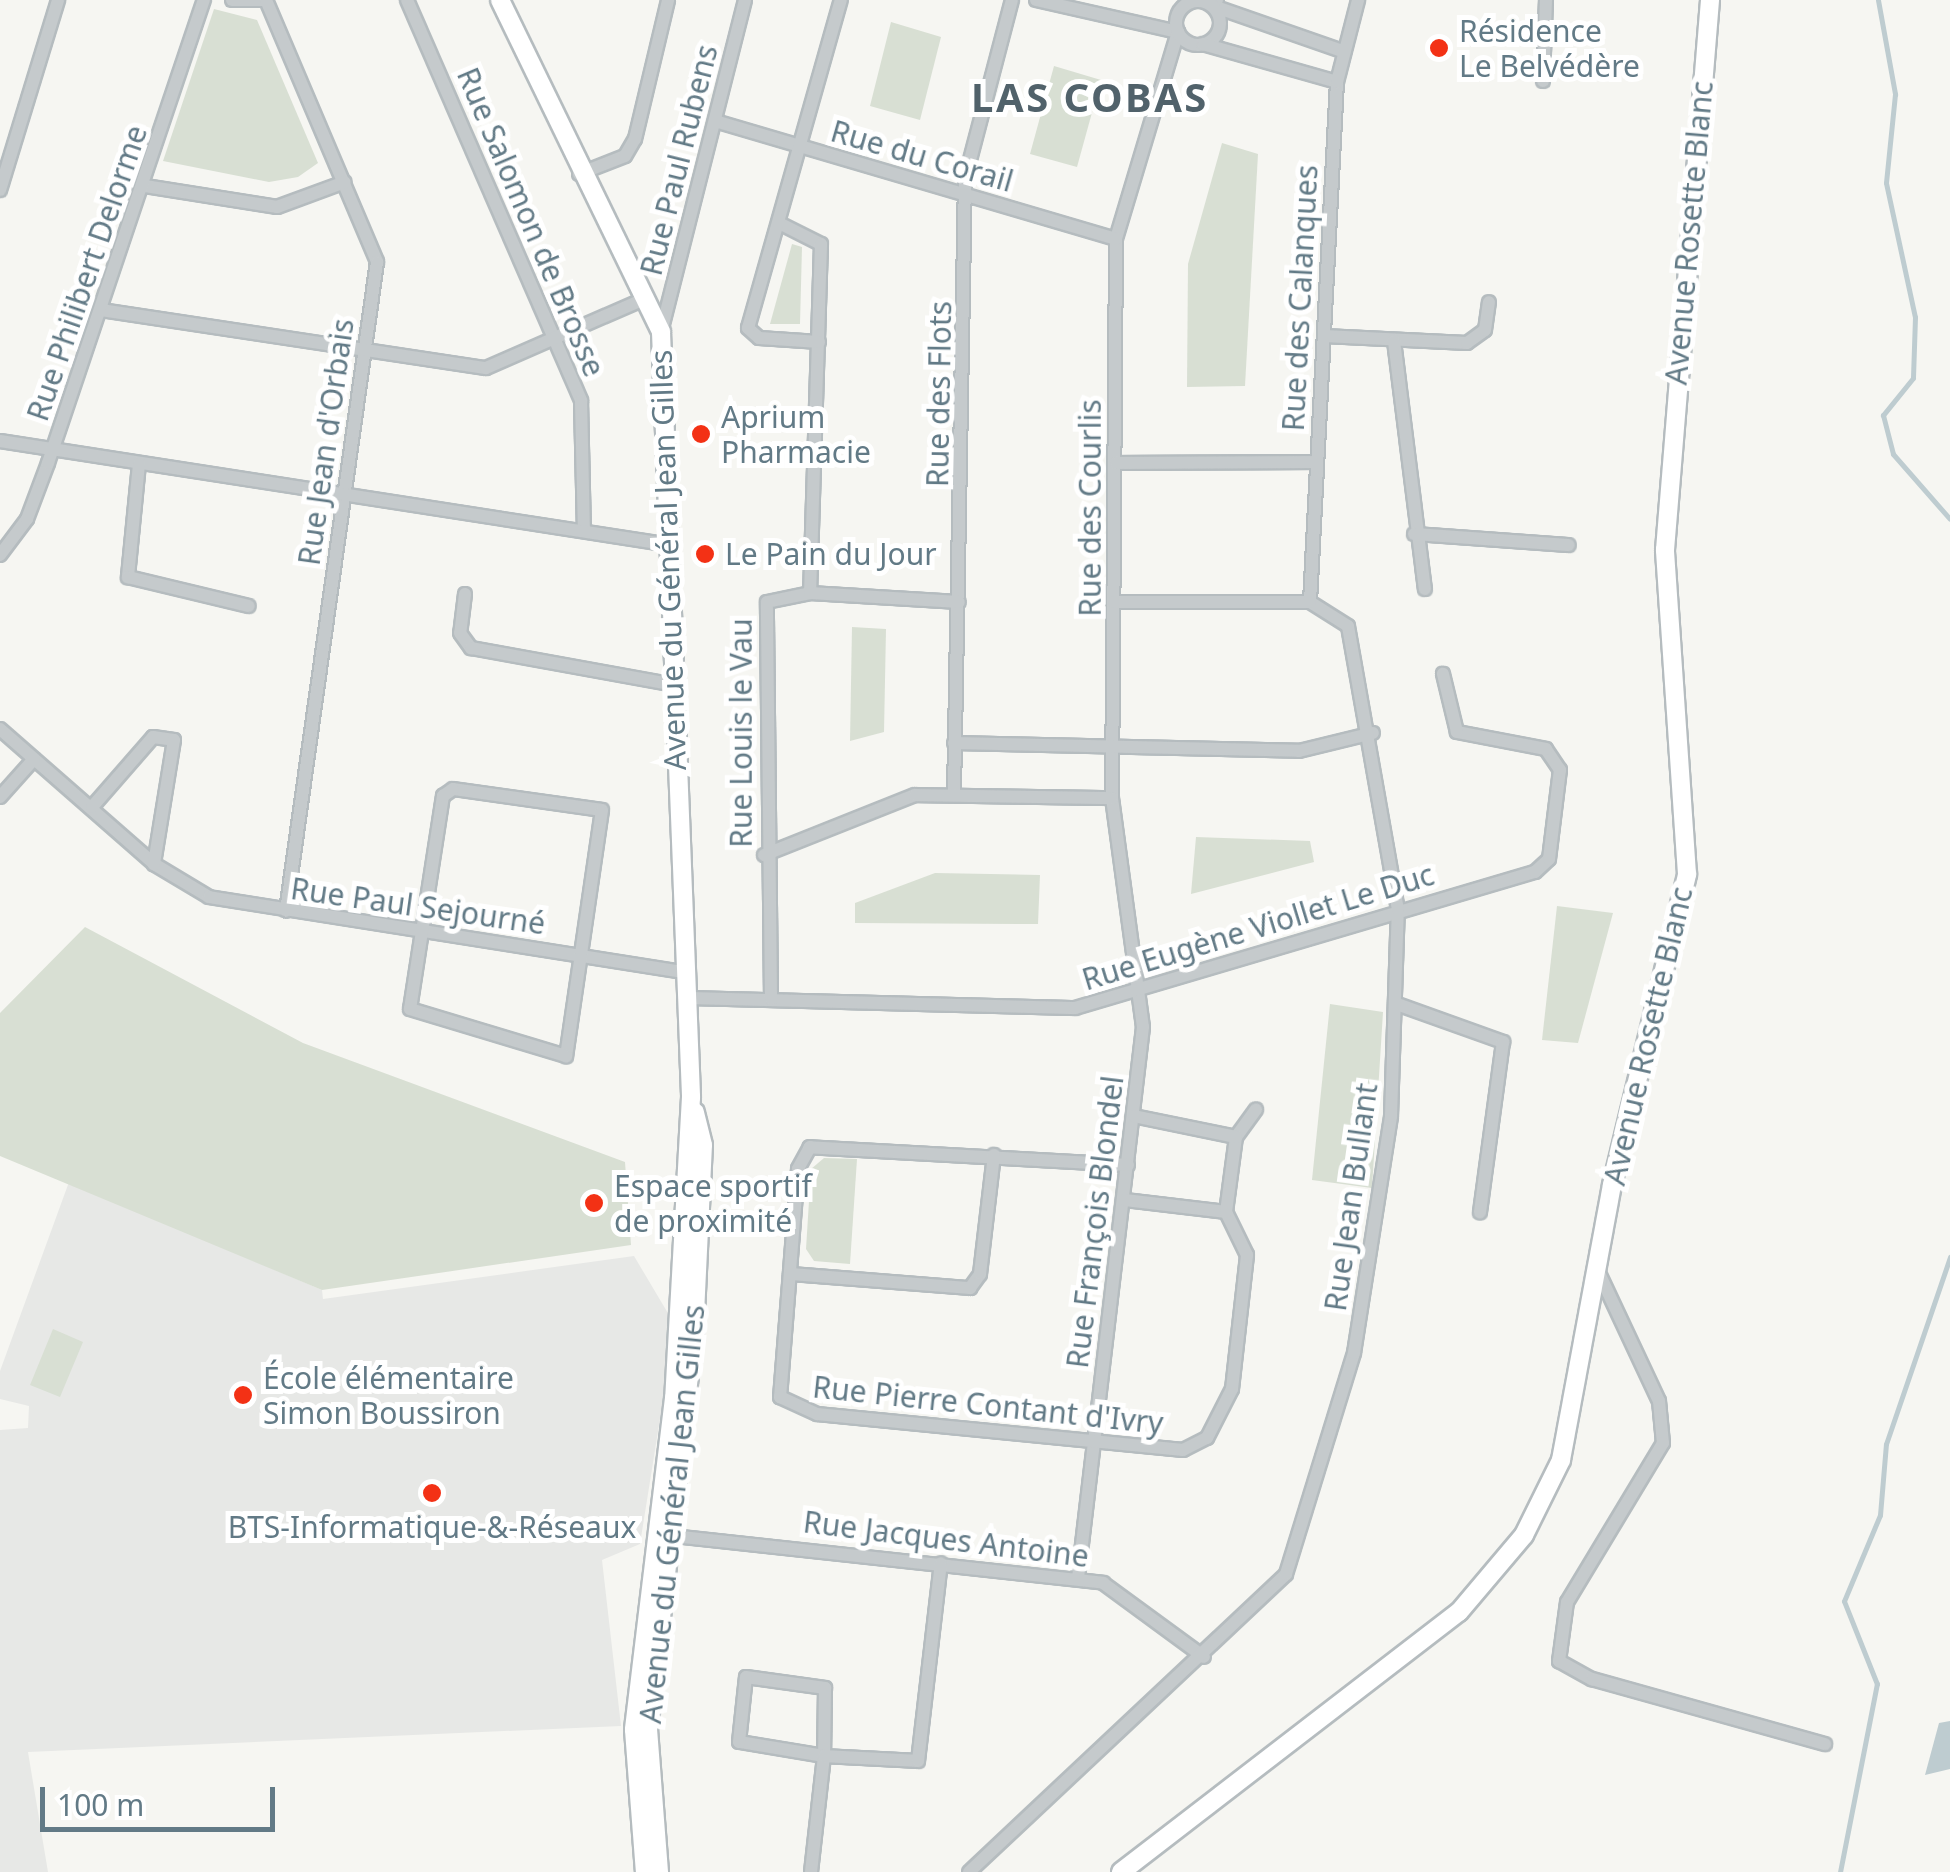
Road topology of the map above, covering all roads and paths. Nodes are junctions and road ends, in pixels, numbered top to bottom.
1 (58, 0) edge
2 (204, 0) edge
3 (232, 0) edge
4 (266, 0) edge
5 (406, 0) edge
6 (500, 0) edge
7 (668, 0) edge
8 (745, 0) edge
9 (840, 0) edge
10 (1012, 0) edge
11 (1036, 0) edge
12 (1358, 0) edge
13 (1546, 0) edge
14 (1710, 0) edge
15 (1215, 3) edge
16 (1182, 5) edge
17 (1178, 32) junction
18 (1203, 44) junction
19 (1340, 50) junction
20 (1543, 81) dead end
21 (1336, 82) junction
22 (714, 121) junction
23 (800, 146) junction
24 (579, 174) junction
25 (345, 182) junction
26 (145, 186) junction
27 (0, 190) edge
28 (964, 194) junction
29 (779, 223) junction
30 (1116, 239) junction
31 (639, 300) junction
32 (1489, 302) dead end
33 (100, 310) junction
34 (661, 332) junction
35 (1324, 336) junction
36 (558, 339) junction
37 (818, 342) junction
38 (1394, 342) junction
39 (361, 349) junction
40 (0, 441) edge
41 (54, 448) junction
42 (1316, 462) junction
43 (1116, 463) junction
44 (138, 464) junction
45 (344, 494) junction
46 (584, 530) junction
47 (1414, 534) junction
48 (664, 544) junction
49 (1569, 545) dead end
50 (0, 555) edge
51 (1426, 588) dead end
52 (466, 594) dead end
53 (810, 594) junction
54 (960, 602) junction
55 (1114, 602) junction
56 (1310, 602) junction
57 (248, 606) dead end
58 (1443, 674) dead end
59 (670, 684) junction
60 (0, 728) edge
61 (1373, 733) junction
62 (954, 743) junction
63 (1113, 746) junction
64 (34, 759) junction
65 (954, 795) junction
66 (0, 798) edge
67 (1112, 798) junction
68 (92, 807) junction
69 (764, 855) junction
70 (154, 864) junction
71 (1398, 910) junction
72 (286, 911) junction
73 (423, 932) junction
74 (581, 955) junction
75 (684, 972) junction
76 (1137, 992) junction
77 (685, 998) junction
78 (771, 999) junction
79 (1397, 1004) junction
80 (1256, 1109) dead end
81 (1134, 1116) junction
82 (1236, 1136) junction
83 (994, 1155) junction
84 (1128, 1164) junction
85 (1125, 1200) junction
86 (1226, 1212) junction
87 (1480, 1212) dead end
88 (1598, 1271) junction
89 (791, 1274) junction
90 (1093, 1444) junction
91 (667, 1535) junction
92 (941, 1563) junction
93 (1078, 1578) junction
94 (1204, 1657) junction
95 (1825, 1744) dead end
96 (824, 1756) junction
97 (645, 1872) edge
98 (659, 1872) edge
99 (811, 1872) edge
100 (969, 1872) edge
101 (1122, 1872) edge

1 - 27 street
2 - 26 street, Rue Philibert Delorme
3 - 4 street
4 - 25 street, Rue Jean d'Orbais
5 - 36 street, Rue Salomon de Brosse
6 - 24 main road, Avenue du Général Jean Gilles
7 - 24 street
8 - 22 street, Rue Paul Rubens
9 - 23 street
10 - 28 street, Rue des Flots
11 - 17 street
12 - 19 street, Rue des Calanques
13 - 20 street
14 - 88 main road, Avenue Rosette Blanc
15 - 16 street
15 - 18 street
15 - 19 street
16 - 17 street, Rue des Courlis
17 - 18 street
17 - 30 street, Rue des Courlis
18 - 21 street
19 - 21 street, Rue des Calanques
21 - 35 street, Rue des Calanques
22 - 23 street, Rue du Corail
22 - 34 street, Rue Paul Rubens
23 - 28 street, Rue du Corail
23 - 29 street
24 - 31 main road, Avenue du Général Jean Gilles
25 - 26 street
25 - 39 street, Rue Jean d'Orbais
26 - 33 street, Rue Philibert Delorme
28 - 30 street, Rue du Corail
28 - 54 street, Rue des Flots
29 - 37 street
29 - 37 street
30 - 43 street, Rue des Courlis
31 - 34 main road, Avenue du Général Jean Gilles
31 - 36 street
32 - 38 street
33 - 39 street
33 - 41 street, Rue Philibert Delorme
34 - 48 main road, Avenue du Général Jean Gilles
35 - 38 street
35 - 42 street, Rue des Calanques
36 - 39 street
36 - 46 street, Rue Salomon de Brosse
37 - 53 street
38 - 47 street
39 - 45 street, Rue Jean d'Orbais
40 - 41 street
41 - 44 street
41 - 50 street, Rue Philibert Delorme
42 - 43 street
42 - 56 street, Rue des Calanques
43 - 55 street, Rue des Courlis
44 - 45 street
44 - 57 street
45 - 46 street
45 - 72 street, Rue Jean d'Orbais
46 - 48 street
47 - 49 street
47 - 51 street
48 - 59 main road, Avenue du Général Jean Gilles
52 - 59 street
53 - 54 street, Rue Louis le Vau
53 - 69 street, Rue Louis le Vau
54 - 62 street, Rue des Flots
55 - 56 street
55 - 63 street, Rue des Courlis
56 - 61 street, Rue Jean Bullant
58 - 71 street, Rue Eugène Viollet Le Duc
59 - 75 main road, Avenue du Général Jean Gilles
60 - 64 street, Rue Paul Sejourné
61 - 63 street
61 - 71 street, Rue Jean Bullant
62 - 63 street
62 - 65 street, Rue des Flots
63 - 67 street, Rue des Courlis
64 - 66 street
64 - 68 street, Rue Paul Sejourné
65 - 67 street
65 - 69 street
67 - 76 street, Rue des Courlis
68 - 70 street, Rue Paul Sejourné
68 - 70 street
69 - 78 street, Rue Louis le Vau
70 - 72 street, Rue Paul Sejourné
71 - 76 street, Rue Eugène Viollet Le Duc
71 - 79 street, Rue Jean Bullant
72 - 73 street, Rue Paul Sejourné
73 - 74 street, Rue Paul Sejourné
73 - 74 street
73 - 74 street
74 - 75 street, Rue Paul Sejourné
75 - 77 main road, Avenue du Général Jean Gilles
76 - 78 street, Rue Eugène Viollet Le Duc
76 - 81 street, Rue François Blondel
77 - 78 street, Rue Eugène Viollet Le Duc
77 - 91 main road, Avenue du Général Jean Gilles
79 - 87 street
79 - 94 street, Rue Jean Bullant
80 - 82 street
81 - 82 street
81 - 84 street, Rue François Blondel
82 - 86 street
83 - 84 street
83 - 89 street, Rue Pierre Contant d'Ivry
83 - 89 street
84 - 85 street, Rue François Blondel
85 - 86 street
85 - 90 street, Rue François Blondel
86 - 90 street, Rue Pierre Contant d'Ivry
88 - 95 street
88 - 101 main road, Avenue Rosette Blanc
89 - 90 street, Rue Pierre Contant d'Ivry
90 - 93 street, Rue François Blondel
91 - 92 street, Rue Jacques Antoine
91 - 97 main road, Avenue du Général Jean Gilles
91 - 98 main road, Avenue du Général Jean Gilles
92 - 93 street, Rue Jacques Antoine
92 - 96 street
93 - 94 street, Rue Jacques Antoine
94 - 100 street, Rue Jean Bullant
96 - 96 street
96 - 99 street

